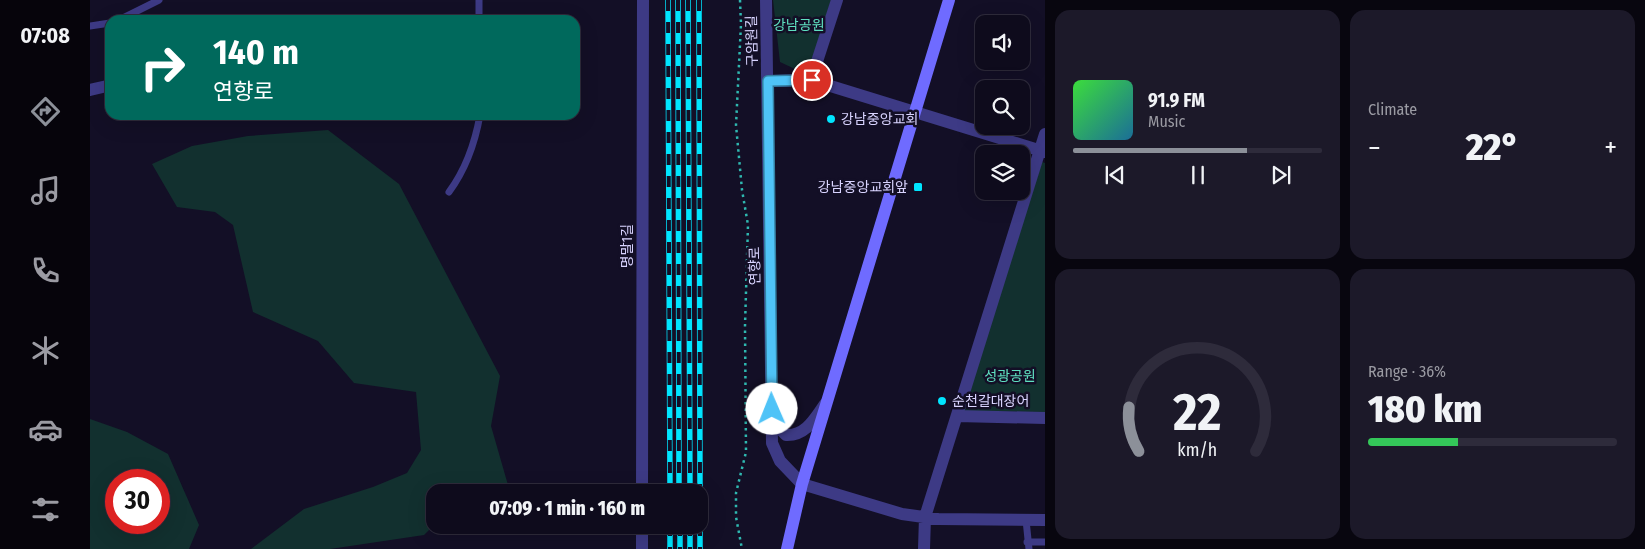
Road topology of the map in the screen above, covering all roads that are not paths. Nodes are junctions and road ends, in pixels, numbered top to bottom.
1 (159, 0) edge
2 (479, 0) edge
3 (642, 0) edge
4 (766, 0) edge
5 (837, 0) edge
6 (949, 0) edge
7 (129, 15) edge
8 (478, 15) edge
9 (105, 24) edge
10 (90, 26) edge
11 (812, 80) junction
12 (768, 81) junction
13 (105, 86) edge
14 (90, 90) edge
15 (914, 113) junction
16 (479, 120) edge
17 (1045, 134) edge
18 (1043, 151) edge
19 (449, 192) dead end
20 (829, 398) junction
21 (772, 409) junction
22 (957, 416) junction
23 (1045, 418) edge
24 (642, 484) edge
25 (802, 484) junction
26 (925, 518) junction
27 (1026, 520) junction
28 (1045, 520) edge
29 (642, 534) edge
30 (1045, 542) edge
31 (1028, 545) edge
32 (642, 549) edge
33 (787, 549) edge
34 (924, 549) edge

1 - 7 lane
2 - 8 lane
3 - 24 street, 명말1길
4 - 12 street, 구암원길
5 - 11 street
6 - 15 main road
9 - 10 lane
11 - 12 street
11 - 15 street
12 - 21 street, 연향로
13 - 14 street
15 - 18 street
15 - 20 main road
16 - 19 lane
17 - 18 street
18 - 22 street
20 - 21 street
20 - 25 main road
21 - 25 street, 연향로
22 - 23 street
22 - 26 street
25 - 26 street
25 - 33 main road
26 - 27 street
26 - 34 street
27 - 28 street
27 - 31 lane
29 - 32 street
30 - 31 lane

